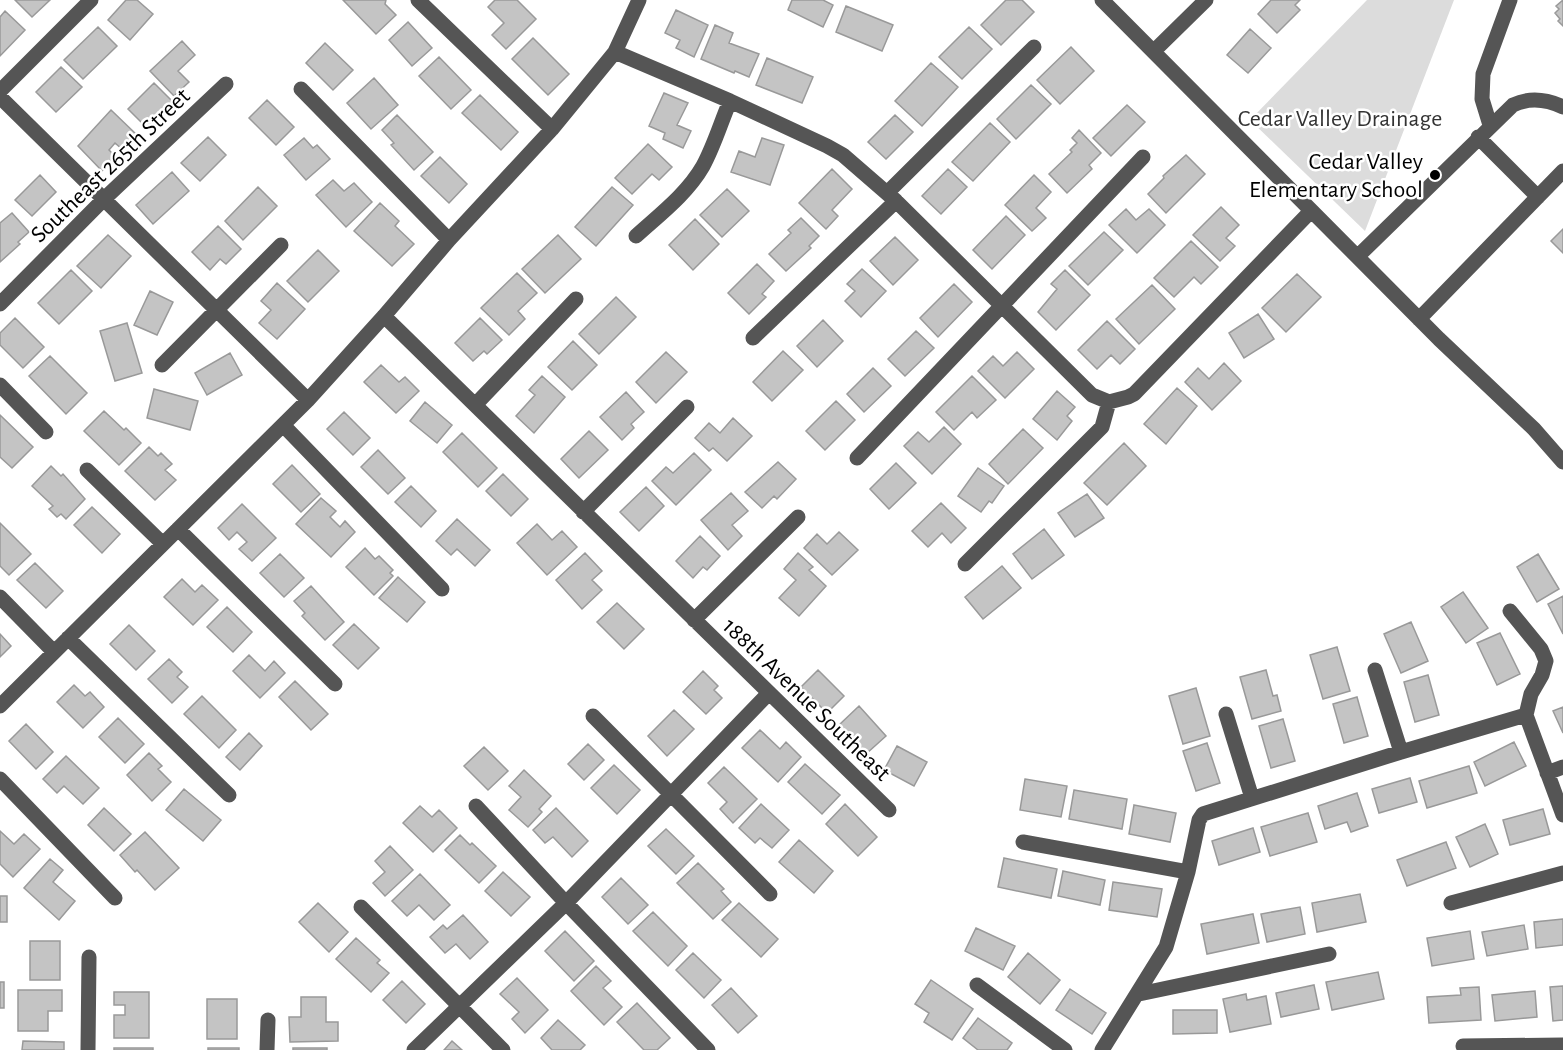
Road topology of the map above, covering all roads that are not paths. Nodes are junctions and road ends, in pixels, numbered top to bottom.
1 (91, 0) edge
2 (418, 0) edge
3 (639, 0) edge
4 (1102, 0) edge
5 (1206, 0) edge
6 (1510, 0) edge
7 (1034, 47) dead end
8 (1154, 51) junction
9 (615, 52) junction
10 (226, 84) dead end
11 (301, 89) dead end
12 (0, 91) edge
13 (0, 97) edge
14 (729, 101) junction
15 (1563, 107) edge
16 (1490, 125) junction
17 (552, 129) junction
18 (1478, 137) junction
19 (1143, 157) dead end
20 (1563, 171) edge
21 (892, 197) junction
22 (1538, 197) junction
23 (104, 199) junction
24 (1311, 211) junction
25 (636, 236) dead end
26 (448, 240) junction
27 (281, 245) dead end
28 (1358, 256) junction
29 (576, 299) dead end
30 (0, 304) edge
31 (1001, 306) junction
32 (217, 310) junction
33 (384, 316) junction
34 (1419, 319) junction
35 (753, 338) dead end
36 (162, 365) dead end
37 (0, 385) edge
38 (308, 400) junction
39 (1109, 402) junction
40 (475, 405) junction
41 (687, 407) dead end
42 (283, 425) junction
43 (46, 432) dead end
44 (857, 458) dead end
45 (1563, 462) edge
46 (87, 470) dead end
47 (583, 512) junction
48 (798, 517) dead end
49 (178, 529) junction
50 (163, 544) junction
51 (965, 564) dead end
52 (442, 589) dead end
53 (0, 597) edge
54 (1510, 611) dead end
55 (694, 620) junction
56 (68, 638) junction
57 (54, 652) junction
58 (1375, 670) dead end
59 (335, 684) dead end
60 (768, 694) junction
61 (0, 706) edge
62 (1226, 714) dead end
63 (1526, 715) junction
64 (594, 716) dead end
65 (1401, 752) junction
66 (1563, 766) edge
67 (1547, 773) junction
68 (0, 779) edge
69 (671, 794) junction
70 (229, 795) dead end
71 (1252, 798) junction
72 (476, 806) dead end
73 (889, 810) dead end
74 (1563, 815) edge
75 (1023, 842) dead end
76 (1188, 872) junction
77 (1563, 873) edge
78 (770, 894) dead end
79 (115, 898) dead end
80 (566, 903) junction
81 (1451, 903) dead end
82 (361, 907) dead end
83 (1329, 954) dead end
84 (89, 957) dead end
85 (977, 985) dead end
86 (1139, 994) junction
87 (459, 1006) junction
88 (268, 1020) dead end
89 (1563, 1045) edge
90 (1462, 1046) dead end
91 (88, 1050) edge
92 (267, 1050) edge
93 (414, 1050) edge
94 (503, 1050) edge
95 (708, 1050) edge
96 (1065, 1050) edge
97 (1102, 1050) edge

1 - 12 street
2 - 17 street
3 - 9 street
4 - 8 street
5 - 8 street
6 - 16 street
7 - 21 street
8 - 24 street
9 - 14 street
9 - 17 street
10 - 23 street, Southeast 265th Street
11 - 26 street
13 - 23 street
14 - 21 street
14 - 25 street
15 - 16 street
16 - 18 street
17 - 26 street
18 - 22 street
18 - 28 street
19 - 31 street
20 - 22 street
21 - 31 street
21 - 35 street
22 - 34 street
23 - 30 street, Southeast 265th Street
23 - 32 street
24 - 28 street
24 - 39 street
26 - 33 street
27 - 32 street
28 - 34 street
29 - 40 street
31 - 39 street
31 - 44 street
32 - 36 street
32 - 38 street
33 - 38 street
33 - 40 street, 188th Avenue Southeast
34 - 45 street
37 - 43 street
38 - 42 street
39 - 51 street
40 - 47 street, 188th Avenue Southeast
41 - 47 street
42 - 49 street
42 - 52 street
46 - 50 street
47 - 55 street, 188th Avenue Southeast
48 - 55 street, 188th Avenue Southeast
49 - 50 street
49 - 59 street
50 - 56 street
53 - 57 street
54 - 63 street
55 - 60 street, 188th Avenue Southeast
56 - 57 street
56 - 70 street
57 - 61 street
58 - 65 street
60 - 69 street
60 - 73 street, 188th Avenue Southeast
62 - 71 street
63 - 65 street
63 - 67 street
64 - 69 street
65 - 71 street
66 - 67 street
67 - 74 street
68 - 79 street
69 - 78 street
69 - 80 street
71 - 76 street
72 - 80 street
75 - 76 street
76 - 86 street
77 - 81 street
80 - 87 street
80 - 95 street
82 - 87 street
83 - 86 street
84 - 91 street
85 - 96 street
86 - 97 street
87 - 93 street
87 - 94 street
88 - 92 street
89 - 90 street

